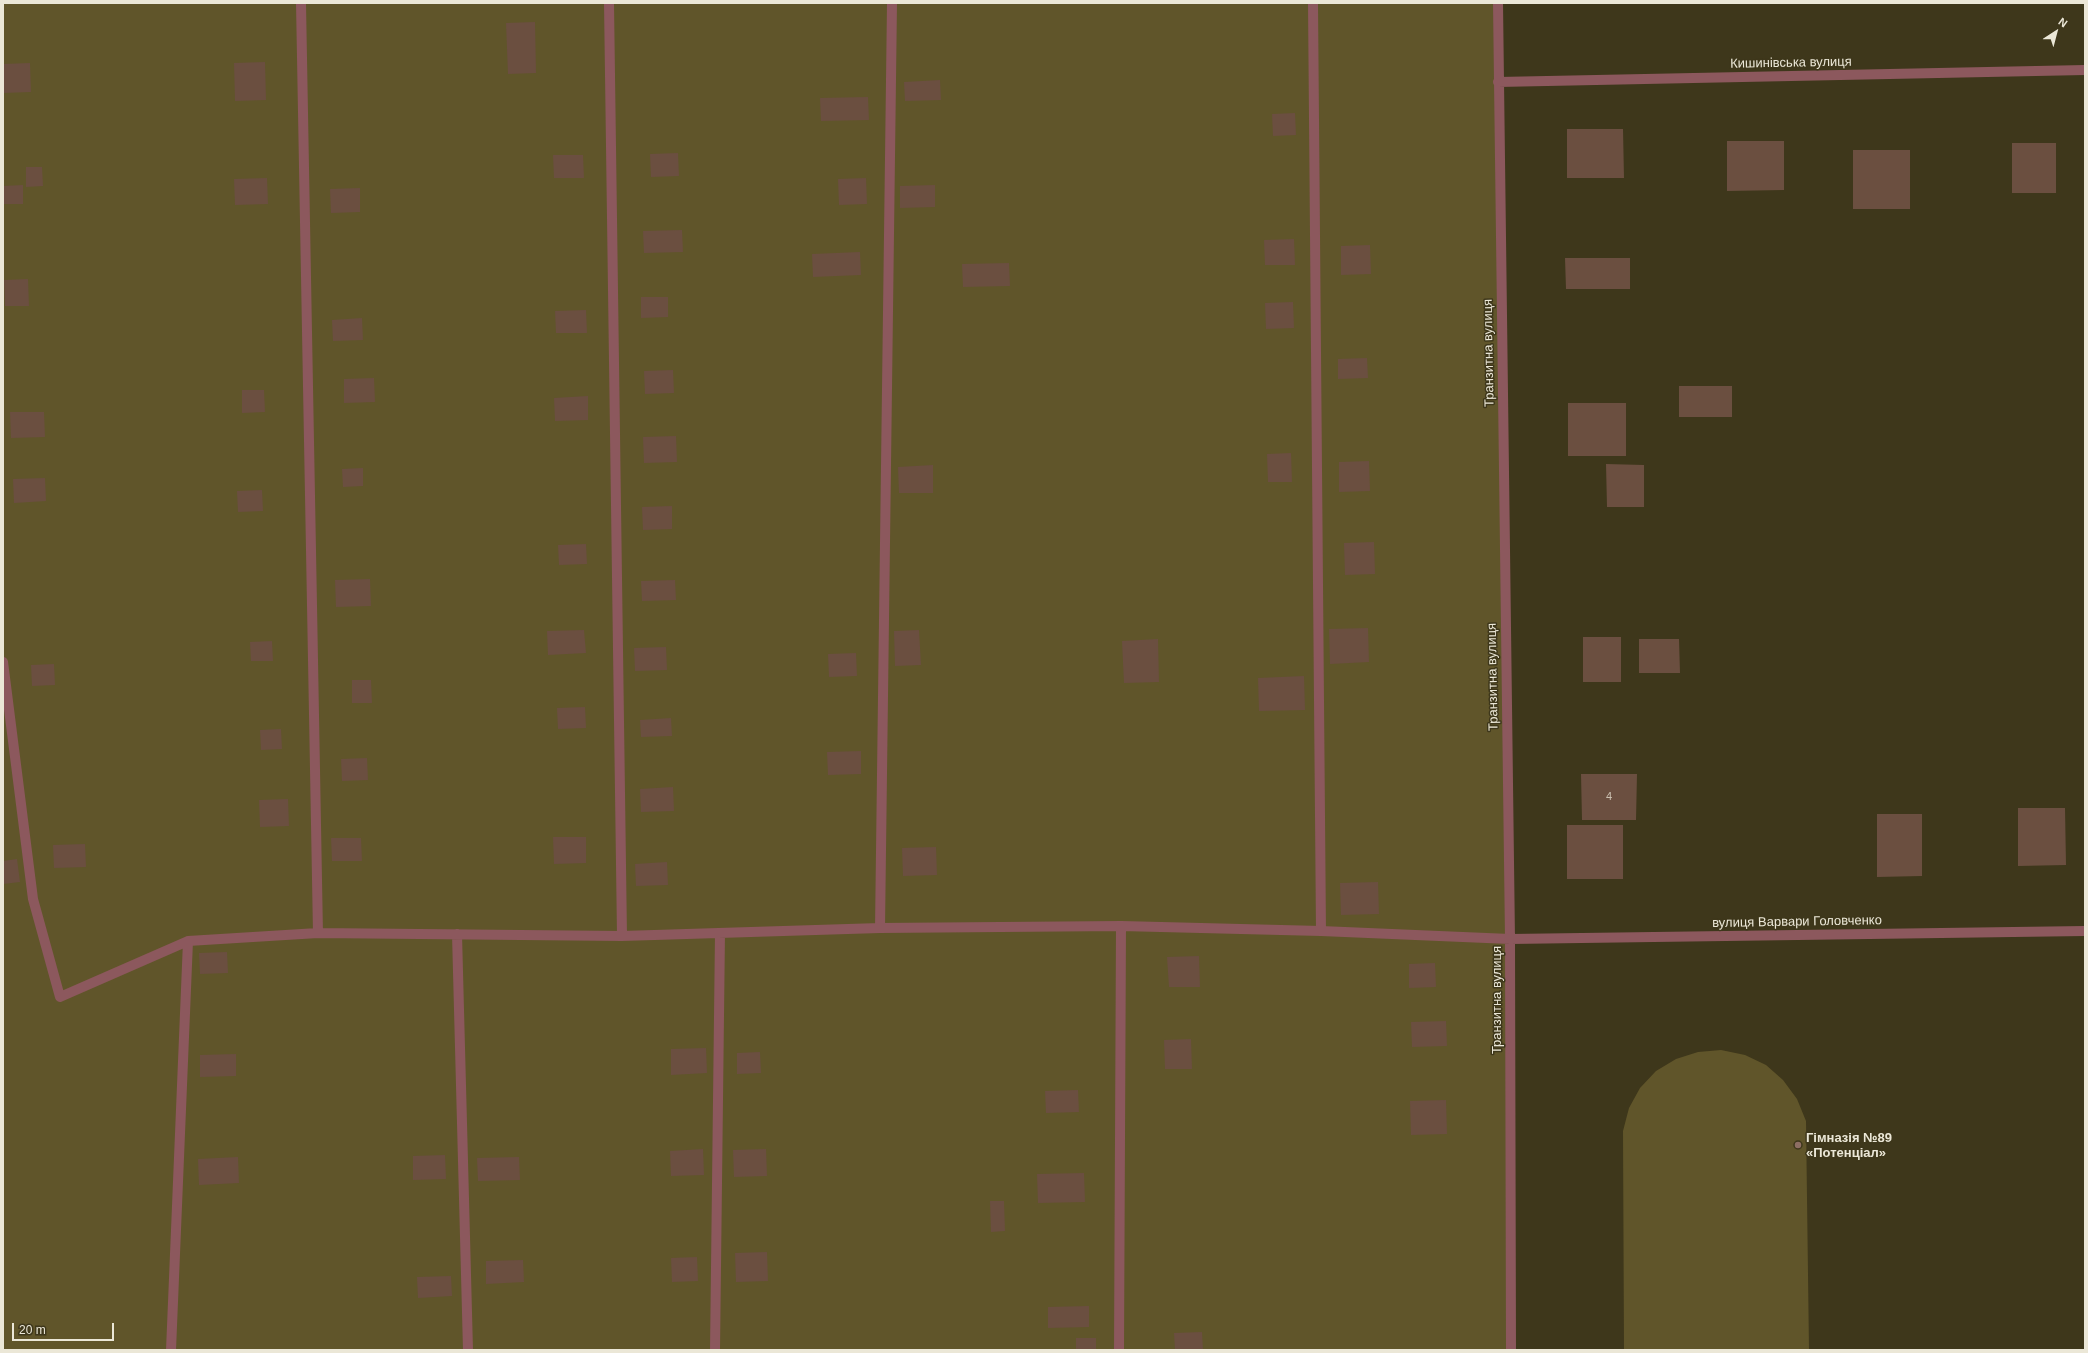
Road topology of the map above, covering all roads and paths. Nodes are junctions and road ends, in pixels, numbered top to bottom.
1 (301, 3) edge
2 (609, 3) edge
3 (892, 3) edge
4 (1313, 3) edge
5 (1498, 3) edge
6 (2085, 70) edge
7 (1498, 82) junction
8 (3, 662) edge
9 (1121, 926) junction
10 (880, 928) junction
11 (1321, 931) junction
12 (2085, 931) edge
13 (318, 933) junction
14 (720, 933) junction
15 (457, 934) junction
16 (622, 936) junction
17 (1510, 939) junction
18 (188, 941) junction
19 (171, 1350) edge
20 (468, 1350) edge
21 (716, 1350) edge
22 (1119, 1350) edge
23 (1511, 1350) edge

1 - 13 street
2 - 16 street
3 - 10 street
4 - 11 street
5 - 7 street, Транзитна вулиця
6 - 7 street, Кишинівська вулиця
7 - 17 street, Транзитна вулиця
8 - 18 street
9 - 10 street, вулиця Варвари Головченко
9 - 11 street, вулиця Варвари Головченко
9 - 22 street
10 - 14 street, вулиця Варвари Головченко
11 - 17 street, вулиця Варвари Головченко
12 - 17 street, вулиця Варвари Головченко
13 - 15 street, вулиця Варвари Головченко
13 - 18 street, вулиця Варвари Головченко
14 - 16 street, вулиця Варвари Головченко
14 - 21 street
15 - 16 street, вулиця Варвари Головченко
15 - 20 street
17 - 23 street, Транзитна вулиця
18 - 19 street

